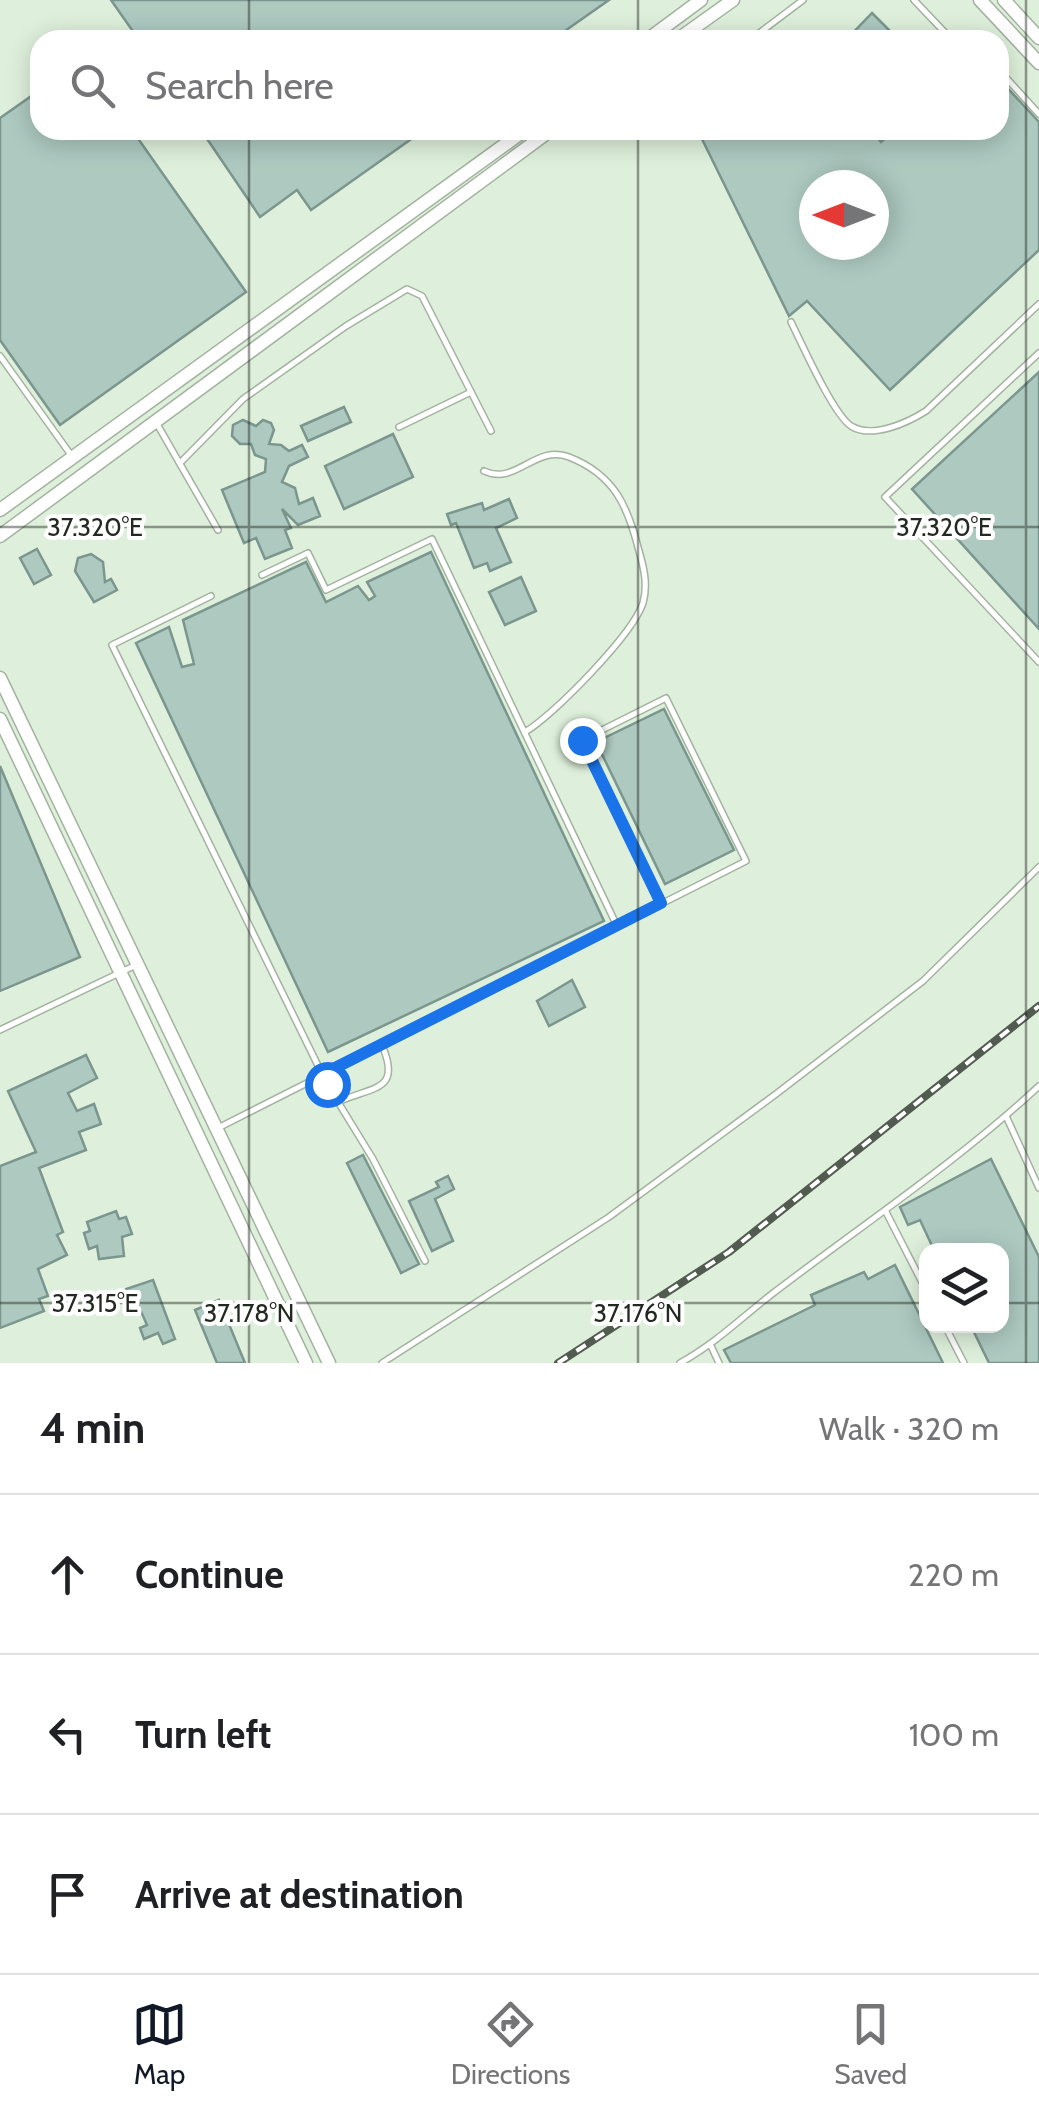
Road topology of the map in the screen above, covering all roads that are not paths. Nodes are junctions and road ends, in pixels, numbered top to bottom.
1 (701, 0) edge
2 (733, 0) edge
3 (803, 0) edge
4 (914, 0) edge
5 (980, 0) edge
6 (1004, 0) edge
7 (660, 30) edge
8 (691, 30) edge
9 (763, 30) edge
10 (942, 30) edge
11 (1008, 30) edge
12 (1009, 31) edge
13 (1039, 38) edge
14 (1039, 63) edge
15 (1009, 81) edge
16 (1039, 114) edge
17 (515, 140) edge
18 (533, 140) edge
19 (490, 164) junction
20 (1039, 304) edge
21 (791, 322) dead end
22 (1039, 353) edge
23 (0, 356) edge
24 (471, 392) junction
25 (143, 405) junction
26 (156, 422) junction
27 (399, 427) dead end
28 (490, 432) dead end
29 (72, 458) junction
30 (180, 463) junction
31 (484, 470) dead end
32 (0, 510) edge
33 (218, 530) dead end
34 (0, 536) edge
35 (262, 575) dead end
36 (211, 596) dead end
37 (1039, 662) edge
38 (0, 678) edge
39 (0, 719) edge
40 (525, 732) junction
41 (1039, 866) edge
42 (661, 903) junction
43 (617, 926) junction
44 (136, 965) junction
45 (122, 972) junction
46 (0, 1030) edge
47 (382, 1045) junction
48 (323, 1074) junction
49 (1039, 1086) edge
50 (340, 1102) junction
51 (1006, 1116) junction
52 (215, 1129) junction
53 (1039, 1188) edge
54 (886, 1212) junction
55 (425, 1261) dead end
56 (919, 1276) edge
57 (949, 1333) edge
58 (711, 1346) junction
59 (306, 1363) edge
60 (329, 1363) edge
61 (382, 1363) edge
62 (680, 1363) edge
63 (720, 1363) edge
64 (964, 1363) edge

1 - 7 street
2 - 8 street
3 - 9 lane
4 - 10 lane
5 - 11 street
6 - 13 street
12 - 14 street
15 - 16 lane
17 - 19 street
18 - 19 street
19 - 25 street
19 - 26 street
20 - 21 lane
22 - 37 lane
23 - 29 lane
24 - 27 lane
24 - 28 lane
24 - 30 lane
25 - 26 street
25 - 29 street
26 - 30 lane
26 - 34 street
29 - 32 street
30 - 33 lane
31 - 40 lane
35 - 40 lane
36 - 48 lane
38 - 44 street
39 - 45 street
40 - 43 lane
41 - 61 lane
42 - 42 lane
42 - 43 lane
43 - 47 lane
44 - 45 lane
44 - 52 street
45 - 46 lane
45 - 59 street
47 - 48 lane
47 - 50 lane
48 - 50 lane
48 - 52 lane
49 - 51 lane
50 - 55 lane
51 - 53 lane
51 - 54 lane
52 - 60 street
54 - 56 lane
54 - 58 lane
57 - 64 lane
58 - 62 lane
58 - 63 lane

